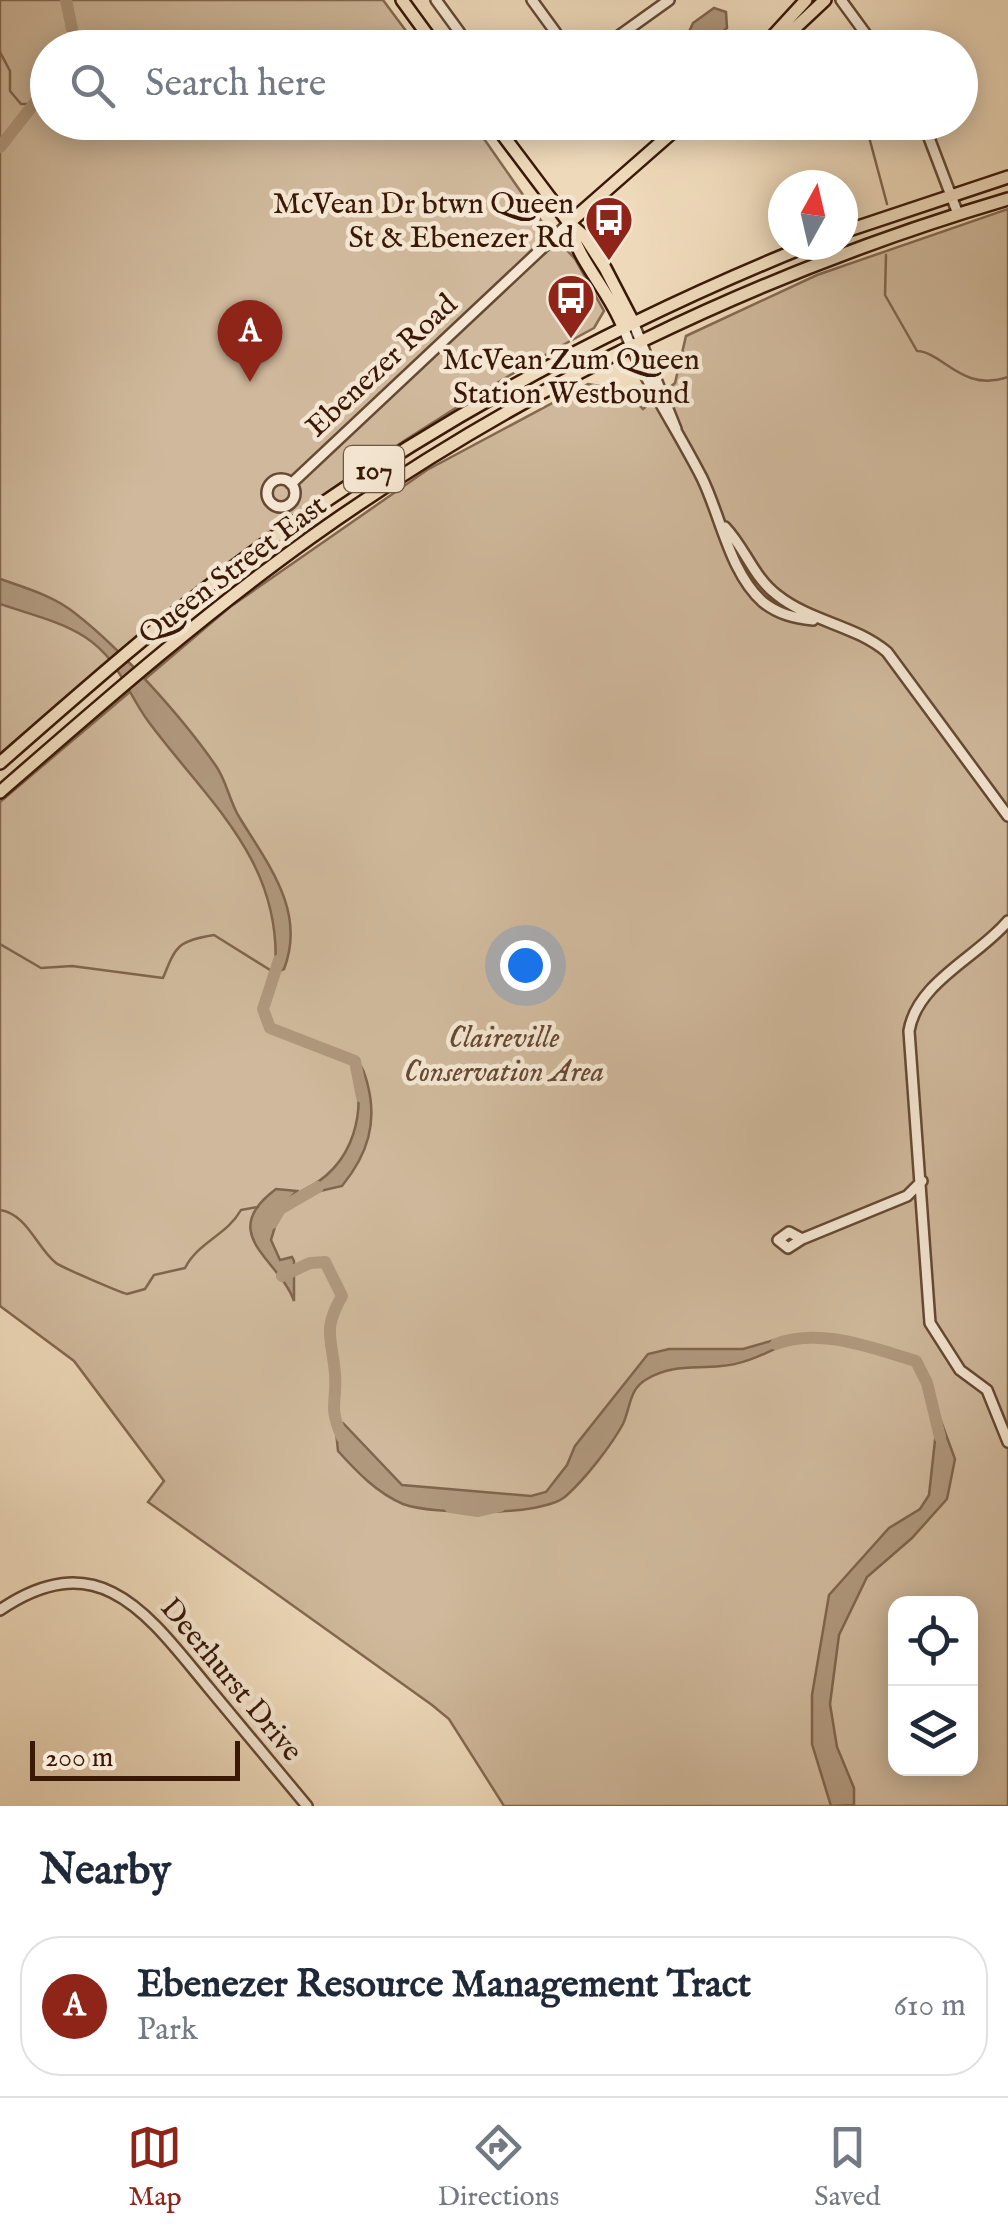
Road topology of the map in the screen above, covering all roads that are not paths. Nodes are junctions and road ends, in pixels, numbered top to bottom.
1 (402, 0) edge
2 (436, 0) edge
3 (532, 0) edge
4 (669, 0) edge
5 (806, 0) edge
6 (825, 0) edge
7 (841, 0) edge
8 (424, 30) edge
9 (458, 30) edge
10 (554, 30) edge
11 (627, 30) edge
12 (780, 30) edge
13 (793, 30) edge
14 (863, 30) edge
15 (507, 140) edge
16 (664, 140) edge
17 (930, 140) edge
18 (1008, 176) edge
19 (952, 194) junction
20 (1008, 199) edge
21 (958, 214) junction
22 (569, 223) junction
23 (858, 227) edge
24 (775, 260) edge
25 (628, 325) junction
26 (636, 345) junction
27 (291, 484) dead end
28 (0, 763) edge
29 (0, 792) edge
30 (1008, 816) edge
31 (1008, 921) edge
32 (922, 1181) junction
33 (802, 1239) dead end
34 (1008, 1442) edge
35 (0, 1610) edge
36 (307, 1806) edge

1 - 8 main road
2 - 9 street
3 - 10 street
4 - 11 street
5 - 12 main road
6 - 13 main road
7 - 14 street
15 - 22 main road
16 - 22 main road, Ebenezer Road
17 - 19 street
18 - 19 main road
19 - 21 street
19 - 23 main road
20 - 21 main road, Queen Street East / 107
21 - 26 main road, Queen Street East / 107
22 - 25 main road
22 - 27 street, Ebenezer Road
24 - 25 main road, Queen Street East / 107
25 - 26 street
25 - 28 main road, Queen Street East / 107
26 - 29 main road, Queen Street East / 107
26 - 30 street
31 - 32 street
32 - 33 street
32 - 34 street
35 - 36 street, Deerhurst Drive

